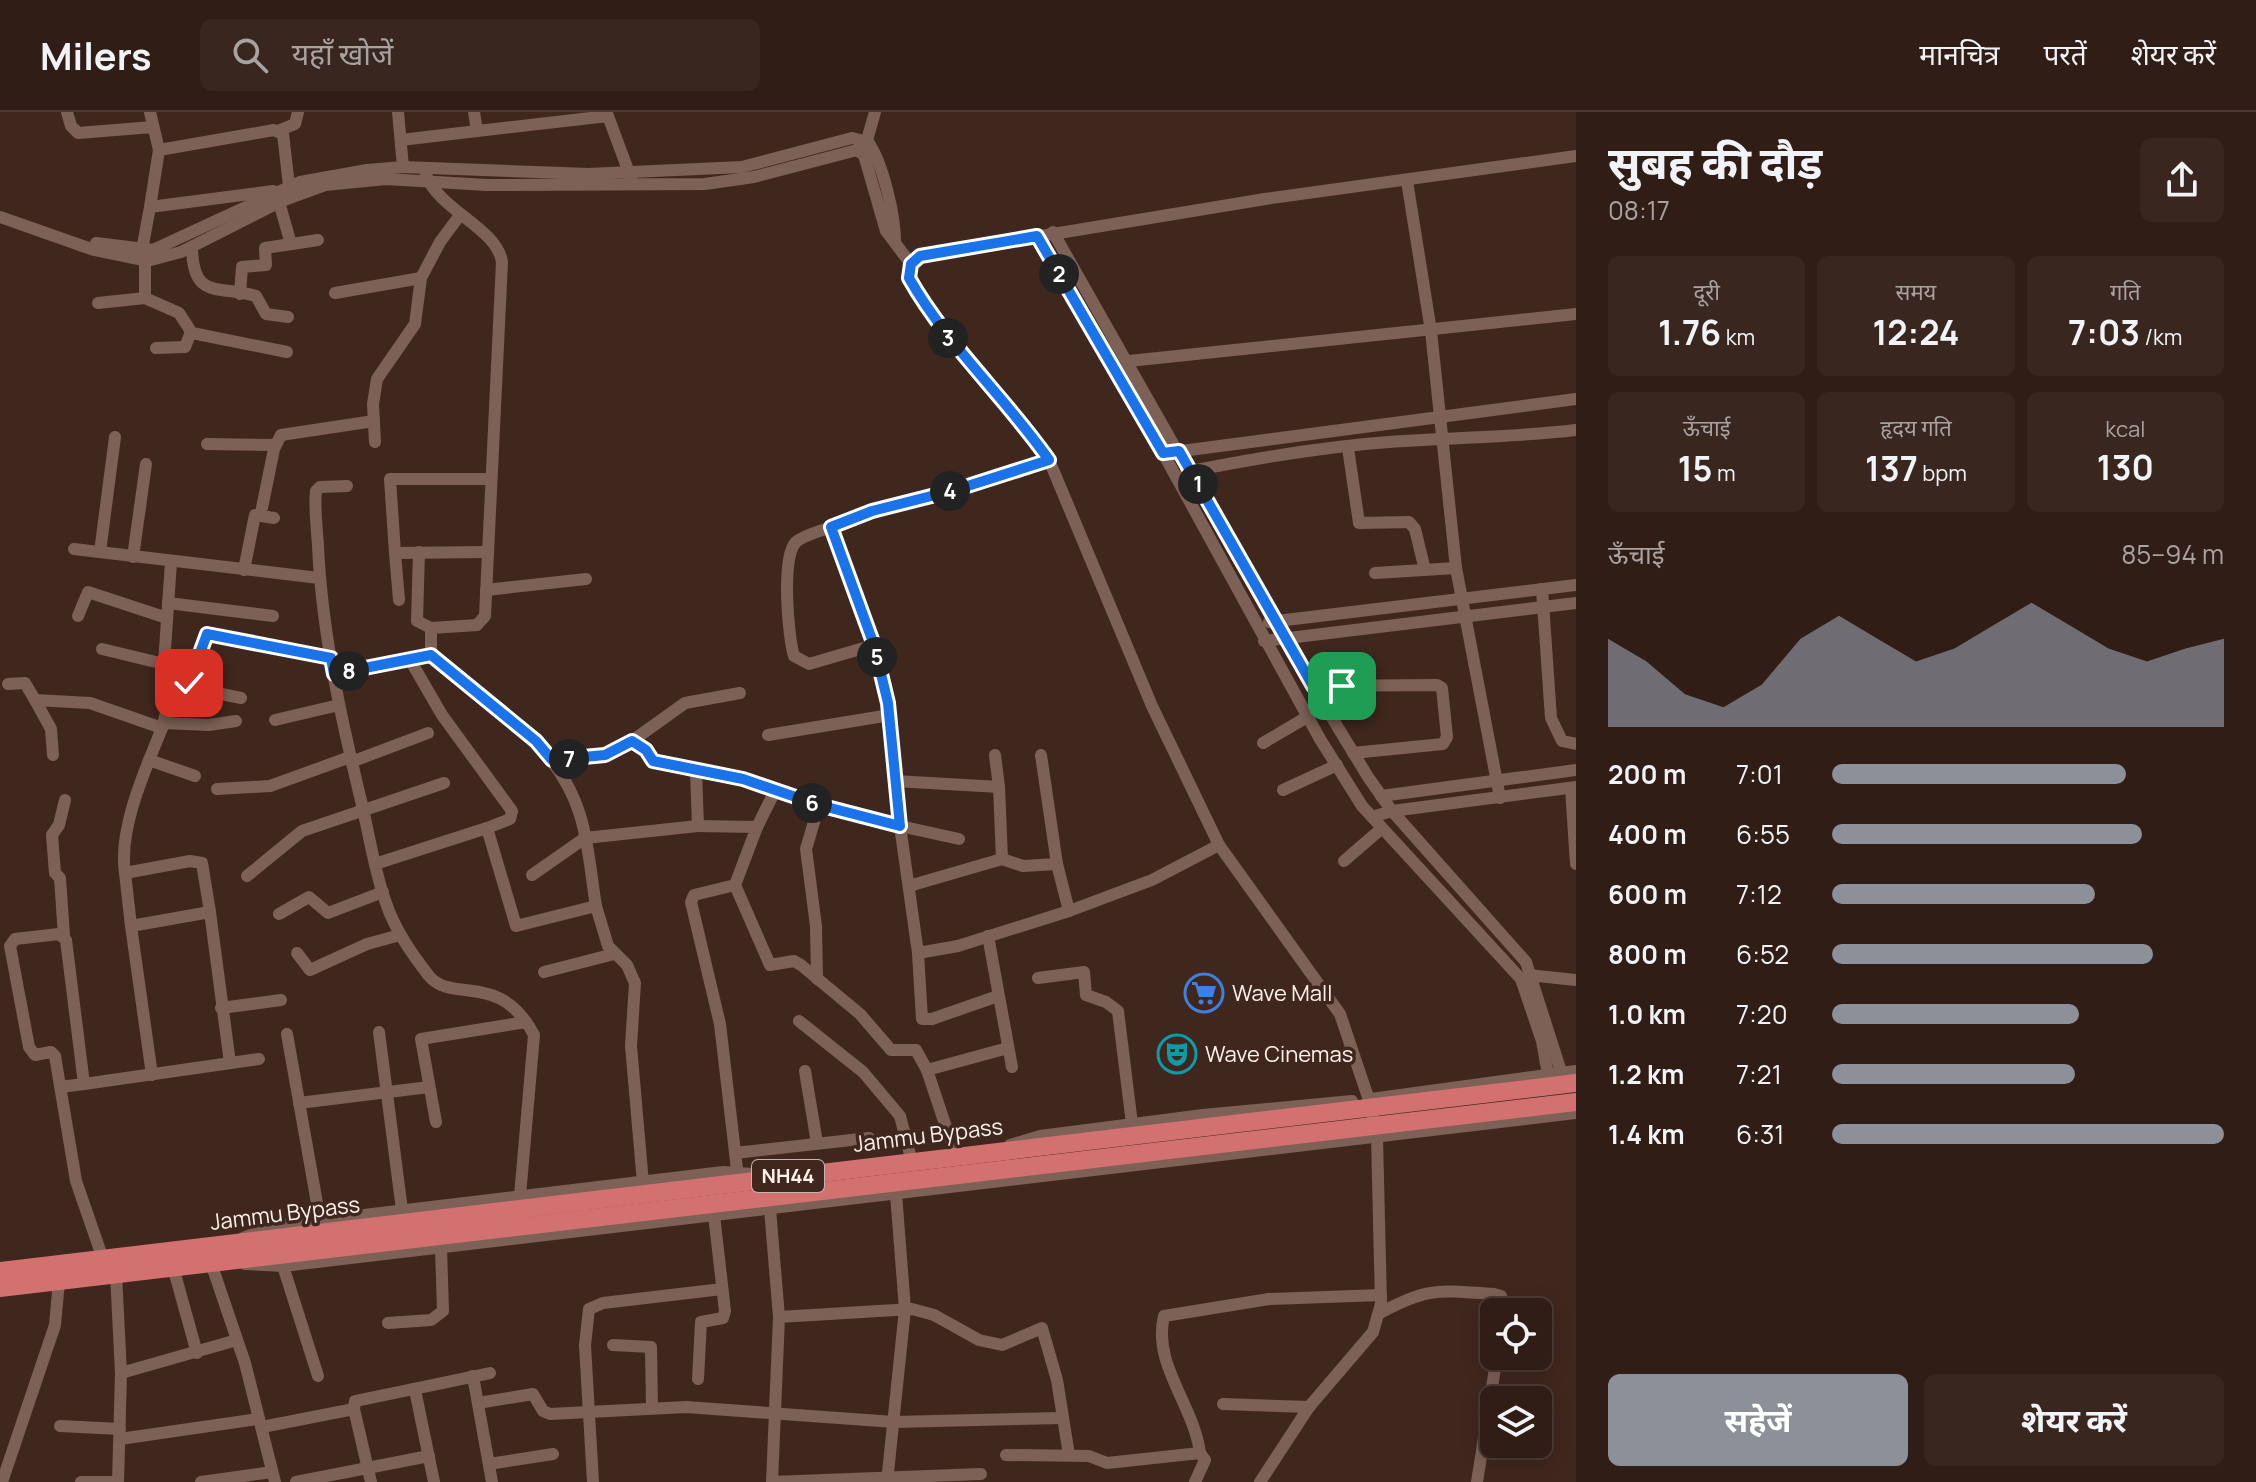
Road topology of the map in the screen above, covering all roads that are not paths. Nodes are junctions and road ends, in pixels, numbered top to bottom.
1 (67, 112) edge
2 (150, 112) edge
3 (298, 112) edge
4 (398, 112) edge
5 (474, 112) edge
6 (875, 112) edge
7 (608, 114) edge
8 (153, 127) junction
9 (280, 130) junction
10 (477, 131) junction
11 (401, 140) junction
12 (865, 148) junction
13 (159, 150) junction
14 (1576, 156) edge
15 (403, 167) junction
16 (510, 171) junction
17 (426, 174) junction
18 (631, 179) junction
19 (1407, 181) junction
20 (512, 185) junction
21 (285, 194) junction
22 (150, 207) junction
23 (460, 215) junction
24 (0, 217) edge
25 (1053, 232) junction
26 (1037, 236) junction
27 (318, 240) dead end
28 (291, 244) junction
29 (192, 248) junction
30 (144, 255) junction
31 (911, 264) junction
32 (421, 278) junction
33 (335, 293) dead end
34 (240, 294) junction
35 (145, 298) junction
36 (98, 303) dead end
37 (1576, 314) edge
38 (288, 317) dead end
39 (1431, 331) junction
40 (191, 332) junction
41 (156, 348) dead end
42 (287, 352) dead end
43 (1129, 361) junction
44 (1576, 399) edge
45 (1440, 415) junction
46 (374, 421) junction
47 (1576, 430) edge
48 (115, 437) dead end
49 (1442, 441) junction
50 (375, 442) dead end
51 (207, 444) dead end
52 (275, 445) junction
53 (1348, 448) junction
54 (1179, 451) junction
55 (1163, 453) junction
56 (1049, 460) junction
57 (146, 464) dead end
58 (1190, 471) junction
59 (1174, 474) junction
60 (491, 479) junction
61 (347, 486) dead end
62 (262, 508) dead end
63 (274, 518) dead end
64 (831, 527) junction
65 (74, 549) dead end
66 (100, 552) junction
67 (419, 552) junction
68 (487, 552) junction
69 (395, 553) junction
70 (133, 557) junction
71 (171, 562) junction
72 (1456, 568) junction
73 (244, 570) junction
74 (1425, 570) junction
75 (1375, 573) dead end
76 (319, 578) junction
77 (586, 579) dead end
78 (1576, 585) edge
79 (1542, 589) junction
80 (486, 590) junction
81 (399, 600) dead end
82 (1463, 600) junction
83 (168, 603) junction
84 (1576, 603) edge
85 (1543, 607) junction
86 (78, 616) dead end
87 (273, 616) dead end
88 (1466, 617) junction
89 (167, 618) junction
90 (1274, 622) junction
91 (1254, 623) junction
92 (431, 628) junction
93 (1285, 639) junction
94 (1264, 641) junction
95 (874, 645) junction
96 (102, 649) dead end
97 (431, 655) junction
98 (331, 658) junction
99 (409, 658) junction
100 (164, 664) junction
101 (334, 674) junction
102 (165, 679) junction
103 (189, 683) junction
104 (8, 684) dead end
105 (1313, 686) junction
106 (740, 693) dead end
107 (241, 698) dead end
108 (35, 700) junction
109 (339, 705) junction
110 (890, 715) junction
111 (1307, 717) junction
112 (275, 720) dead end
113 (236, 721) dead end
114 (163, 725) junction
115 (428, 733) dead end
116 (768, 735) dead end
117 (632, 741) junction
118 (1263, 743) dead end
119 (1576, 744) edge
120 (1353, 753) junction
121 (53, 755) dead end
122 (995, 755) dead end
123 (1041, 755) dead end
124 (149, 760) junction
125 (350, 760) junction
126 (552, 760) junction
127 (1337, 765) junction
128 (1576, 770) edge
129 (696, 772) junction
130 (195, 776) dead end
131 (1498, 780) junction
132 (895, 781) junction
133 (444, 783) dead end
134 (999, 787) junction
135 (1574, 788) edge
136 (217, 789) dead end
137 (1283, 790) dead end
138 (775, 791) junction
139 (1381, 796) junction
140 (1500, 798) junction
141 (65, 800) dead end
142 (819, 805) junction
143 (363, 810) junction
144 (1392, 811) junction
145 (1372, 817) junction
146 (698, 826) junction
147 (900, 826) junction
148 (757, 827) junction
149 (487, 828) junction
150 (1381, 829) junction
151 (585, 838) junction
152 (959, 839) dead end
153 (1219, 845) junction
154 (1002, 859) junction
155 (1344, 861) dead end
156 (375, 864) junction
157 (1057, 864) junction
158 (1576, 864) edge
159 (125, 873) junction
160 (532, 875) dead end
161 (247, 876) dead end
162 (735, 885) junction
163 (909, 886) junction
164 (383, 892) junction
165 (596, 906) junction
166 (1069, 911) junction
167 (210, 912) junction
168 (279, 914) dead end
169 (131, 926) junction
170 (400, 935) junction
171 (64, 936) junction
172 (988, 936) junction
173 (297, 953) dead end
174 (918, 953) junction
175 (614, 954) junction
176 (544, 972) dead end
177 (1515, 973) junction
178 (1533, 976) junction
179 (1038, 978) dead end
180 (817, 979) junction
181 (1576, 980) edge
182 (998, 996) junction
183 (281, 1000) dead end
184 (221, 1008) junction
185 (799, 1021) dead end
186 (526, 1022) junction
187 (379, 1032) dead end
188 (287, 1034) dead end
189 (1008, 1048) junction
190 (259, 1059) dead end
191 (230, 1063) junction
192 (1012, 1067) dead end
193 (927, 1070) junction
194 (805, 1071) dead end
195 (152, 1075) junction
196 (1562, 1078) edge
197 (84, 1084) junction
198 (60, 1087) junction
199 (429, 1087) junction
200 (388, 1092) junction
201 (1576, 1102) edge
202 (299, 1103) junction
203 (1576, 1113) edge
204 (1373, 1118) junction
205 (436, 1122) dead end
206 (1132, 1124) junction
207 (869, 1138) dead end
208 (817, 1143) junction
209 (1000, 1149) junction
210 (735, 1153) junction
211 (956, 1157) junction
212 (912, 1162) junction
213 (738, 1177) junction
214 (643, 1183) junction
215 (896, 1194) junction
216 (520, 1196) junction
217 (770, 1209) junction
218 (402, 1210) junction
219 (714, 1215) junction
220 (320, 1220) junction
221 (441, 1247) junction
222 (232, 1252) junction
223 (103, 1259) junction
224 (211, 1263) junction
225 (283, 1266) junction
226 (173, 1267) junction
227 (0, 1271) edge
228 (116, 1274) junction
229 (59, 1281) junction
230 (0, 1288) edge
231 (722, 1289) junction
232 (1381, 1295) junction
233 (1501, 1298) edge
234 (905, 1309) junction
235 (1380, 1313) junction
236 (779, 1317) junction
237 (388, 1323) dead end
238 (237, 1340) junction
239 (613, 1345) dead end
240 (197, 1353) junction
241 (1495, 1370) edge
242 (121, 1373) junction
243 (490, 1373) dead end
244 (318, 1376) dead end
245 (473, 1376) junction
246 (698, 1379) dead end
247 (415, 1390) junction
248 (478, 1403) junction
249 (1223, 1404) dead end
250 (652, 1407) junction
251 (1309, 1407) junction
252 (354, 1409) junction
253 (588, 1412) junction
254 (775, 1413) junction
255 (1063, 1418) junction
256 (894, 1422) junction
257 (260, 1423) junction
258 (60, 1426) dead end
259 (120, 1434) junction
260 (1200, 1453) junction
261 (553, 1454) dead end
262 (1006, 1455) dead end
263 (1069, 1455) junction
264 (429, 1456) junction
265 (489, 1464) junction
266 (369, 1468) junction
267 (981, 1474) dead end
268 (274, 1477) edge
269 (887, 1479) edge
270 (2, 1482) edge
271 (81, 1482) edge
272 (118, 1482) edge
273 (201, 1482) edge
274 (296, 1482) edge
275 (371, 1482) edge
276 (434, 1482) edge
277 (492, 1482) edge
278 (593, 1482) edge
279 (1195, 1482) edge
280 (1260, 1482) edge
281 (1477, 1482) edge

1 - 8 street
2 - 8 street
3 - 9 street
4 - 11 street
5 - 10 street
6 - 12 street
7 - 10 street
7 - 18 street
8 - 13 street
9 - 13 street
9 - 21 street
10 - 11 street
11 - 15 street
12 - 18 street
12 - 31 street
13 - 22 street
14 - 19 street
15 - 17 street
15 - 21 street
16 - 17 street
16 - 18 street
16 - 20 street
17 - 20 street
17 - 21 street
17 - 23 street
18 - 20 street
19 - 25 street
19 - 39 street
21 - 22 street
21 - 28 street
21 - 29 street
21 - 30 street
22 - 30 street
23 - 32 street
23 - 60 street
24 - 30 street
25 - 26 street
25 - 43 street
26 - 31 street
26 - 55 street
27 - 28 street
28 - 34 street
29 - 30 street
29 - 34 street
30 - 35 street
31 - 56 street
32 - 33 street
32 - 46 street
34 - 38 street
35 - 36 street
35 - 40 street
37 - 39 street
39 - 43 street
39 - 45 street
40 - 41 street
40 - 42 street
43 - 54 street
44 - 45 street
45 - 49 street
45 - 54 street
46 - 50 street
46 - 52 street
47 - 49 street
48 - 66 street
49 - 53 street
49 - 72 street
51 - 52 street
52 - 62 street
53 - 58 street
53 - 74 street
54 - 55 street
54 - 58 street
55 - 59 street
56 - 64 street
56 - 153 street
57 - 70 street
58 - 59 street
58 - 90 street
59 - 91 street
60 - 68 street
60 - 69 street
61 - 76 street
63 - 73 street
64 - 95 street
64 - 95 street
65 - 66 street
66 - 70 street
67 - 68 street
67 - 69 street
67 - 92 street
68 - 80 street
69 - 81 street
70 - 71 street
71 - 73 street
71 - 83 street
72 - 74 street
72 - 82 street
73 - 76 street
74 - 75 street
76 - 98 street
77 - 80 street
78 - 79 street
79 - 82 street
79 - 85 street
80 - 92 street
82 - 88 street
82 - 90 street
83 - 87 street
83 - 89 street
84 - 85 street
85 - 88 street
85 - 119 street
86 - 89 street
88 - 93 street
88 - 131 street
89 - 100 street
90 - 91 street
90 - 93 street
91 - 94 street
92 - 97 street
93 - 94 street
93 - 105 street
94 - 111 street
95 - 110 street
96 - 100 street
97 - 99 street
97 - 126 street
98 - 101 street
98 - 103 street
99 - 101 street
99 - 149 street
100 - 102 street
101 - 109 street
102 - 103 street
102 - 114 street
103 - 107 street
104 - 108 street
105 - 120 street
105 - 120 street
106 - 117 street
108 - 114 street
108 - 121 street
109 - 112 street
109 - 125 street
110 - 116 street
110 - 132 street
111 - 118 street
111 - 127 street
113 - 114 street
114 - 124 street
115 - 125 street
117 - 126 street
117 - 129 street
120 - 139 street
122 - 134 street
123 - 157 street
124 - 130 street
124 - 159 street
125 - 136 street
125 - 143 street
126 - 151 street
127 - 137 street
127 - 145 street
128 - 131 street
129 - 138 street
129 - 146 street
131 - 139 street
131 - 140 street
132 - 134 street
132 - 147 street
133 - 143 street
134 - 154 street
135 - 140 street
135 - 158 street
138 - 142 street
138 - 148 street
139 - 144 street
140 - 144 street
141 - 171 street
142 - 147 street
142 - 180 street
143 - 156 street
143 - 161 street
144 - 145 street
144 - 178 street
145 - 150 street
146 - 148 street
146 - 151 street
147 - 152 street
147 - 163 street
148 - 162 street
149 - 156 street
149 - 165 street
150 - 155 street
150 - 177 street
151 - 160 street
151 - 165 street
153 - 166 street
153 - 204 street
154 - 157 street
154 - 163 street
156 - 164 street
157 - 166 street
159 - 167 street
159 - 169 street
162 - 180 street
162 - 210 street
163 - 174 street
164 - 168 street
164 - 170 street
165 - 175 street
166 - 172 street
167 - 169 street
167 - 184 street
169 - 195 street
170 - 173 street
170 - 186 street
171 - 197 street
171 - 198 street
172 - 174 street
172 - 182 street
174 - 182 street
175 - 176 street
175 - 214 street
177 - 178 street
177 - 196 street
178 - 181 street
178 - 196 street
179 - 206 street
180 - 193 street
182 - 189 street
183 - 184 street
184 - 191 street
185 - 212 street
186 - 199 street
186 - 216 street
187 - 200 street
188 - 202 street
189 - 192 street
189 - 193 street
190 - 191 street
191 - 195 street
193 - 211 street
194 - 208 street
195 - 197 street
196 - 204 highway, Jammu Bypass / NH44
197 - 198 street
198 - 223 street
199 - 200 street
199 - 205 street
200 - 202 street
200 - 218 street
201 - 204 highway, Jammu Bypass / NH44
202 - 220 street
203 - 204 street
204 - 206 street
204 - 209 highway, Jammu Bypass / NH44
204 - 215 street
204 - 222 highway, Jammu Bypass / NH44
204 - 232 street
206 - 209 street
207 - 208 street
208 - 210 street
209 - 211 highway, Jammu Bypass / NH44
210 - 213 street
211 - 212 highway, Jammu Bypass / NH44
212 - 213 highway, Jammu Bypass / NH44
213 - 214 street
213 - 222 highway, Jammu Bypass / NH44
214 - 216 street
215 - 217 street
215 - 234 street
216 - 218 street
217 - 219 street
217 - 236 street
218 - 220 street
219 - 221 street
219 - 231 street
220 - 222 street
221 - 225 street
221 - 237 street
222 - 223 highway, Jammu Bypass / NH44
222 - 224 highway, Jammu Bypass / NH44
222 - 225 street
223 - 227 highway, Jammu Bypass / NH44
224 - 226 highway, Jammu Bypass / NH44
224 - 238 street
225 - 244 street
226 - 228 highway, Jammu Bypass / NH44
226 - 240 street
228 - 229 highway, Jammu Bypass / NH44
228 - 242 street
229 - 230 highway, Jammu Bypass / NH44
229 - 270 street
231 - 246 street
231 - 253 street
232 - 235 street
232 - 260 street
233 - 235 street
234 - 236 street
234 - 255 street
234 - 256 street
235 - 251 street
236 - 254 street
238 - 240 street
238 - 257 street
239 - 250 street
240 - 242 street
241 - 281 street
242 - 259 street
243 - 245 street
245 - 247 street
245 - 248 street
247 - 252 street
247 - 264 street
248 - 253 street
248 - 265 street
249 - 251 street
250 - 253 street
250 - 254 street
251 - 280 street
252 - 257 street
252 - 266 street
253 - 278 street
254 - 256 street
254 - 269 street
255 - 256 street
255 - 263 street
256 - 269 street
257 - 259 street
257 - 268 street
258 - 259 street
259 - 272 street
260 - 263 street
260 - 279 street
261 - 265 street
262 - 263 street
264 - 266 street
264 - 276 street
265 - 277 street
266 - 274 street
266 - 275 street
267 - 269 street
268 - 273 street
271 - 272 street

